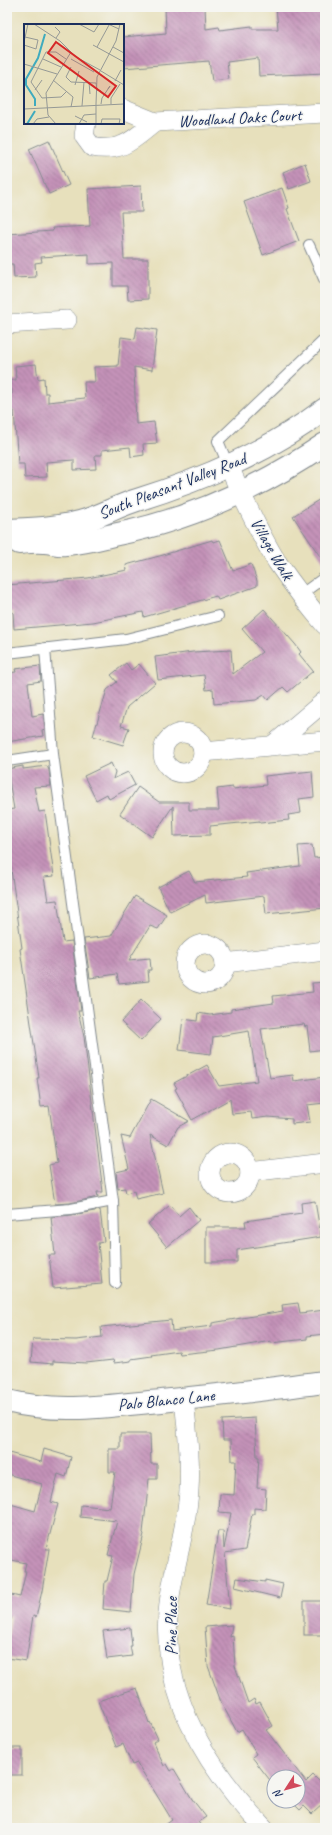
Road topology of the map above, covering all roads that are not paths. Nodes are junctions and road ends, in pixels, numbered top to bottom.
1 (124, 109) edge
2 (325, 113) edge
3 (155, 122) junction
4 (86, 124) edge
5 (309, 245) dead end
6 (325, 281) edge
7 (67, 320) dead end
8 (7, 324) edge
9 (325, 339) edge
10 (325, 409) edge
11 (325, 444) edge
12 (229, 467) junction
13 (241, 493) junction
14 (7, 530) edge
15 (7, 544) edge
16 (325, 577) edge
17 (300, 595) junction
18 (218, 616) dead end
19 (325, 626) edge
20 (45, 648) junction
21 (7, 653) edge
22 (325, 701) edge
23 (325, 741) edge
24 (273, 745) junction
25 (203, 752) dead end
26 (53, 754) junction
27 (7, 761) edge
28 (325, 951) edge
29 (225, 963) dead end
30 (325, 1163) edge
31 (250, 1172) dead end
32 (112, 1201) junction
33 (7, 1214) edge
34 (115, 1283) dead end
35 (325, 1382) edge
36 (184, 1399) junction
37 (7, 1401) edge
38 (264, 1828) edge

1 - 3 street, Woodland Oaks Court
2 - 3 street, Woodland Oaks Court
3 - 4 street, Woodland Oaks Court
5 - 6 lane
7 - 8 street
9 - 12 lane
10 - 12 street, South Pleasant Valley Road
11 - 13 street, South Pleasant Valley Road
12 - 13 street, Village Walk
12 - 14 street, South Pleasant Valley Road
13 - 15 street, South Pleasant Valley Road
13 - 17 street, Village Walk
16 - 17 lane
17 - 19 street, Village Walk
18 - 20 lane
20 - 21 lane
20 - 26 lane
22 - 24 street
23 - 24 street
24 - 25 street
26 - 27 lane
26 - 32 lane
28 - 29 street
30 - 31 street
32 - 33 lane
32 - 34 lane
35 - 36 street, Palo Blanco Lane
36 - 37 street, Palo Blanco Lane
36 - 38 street, Pine Place

